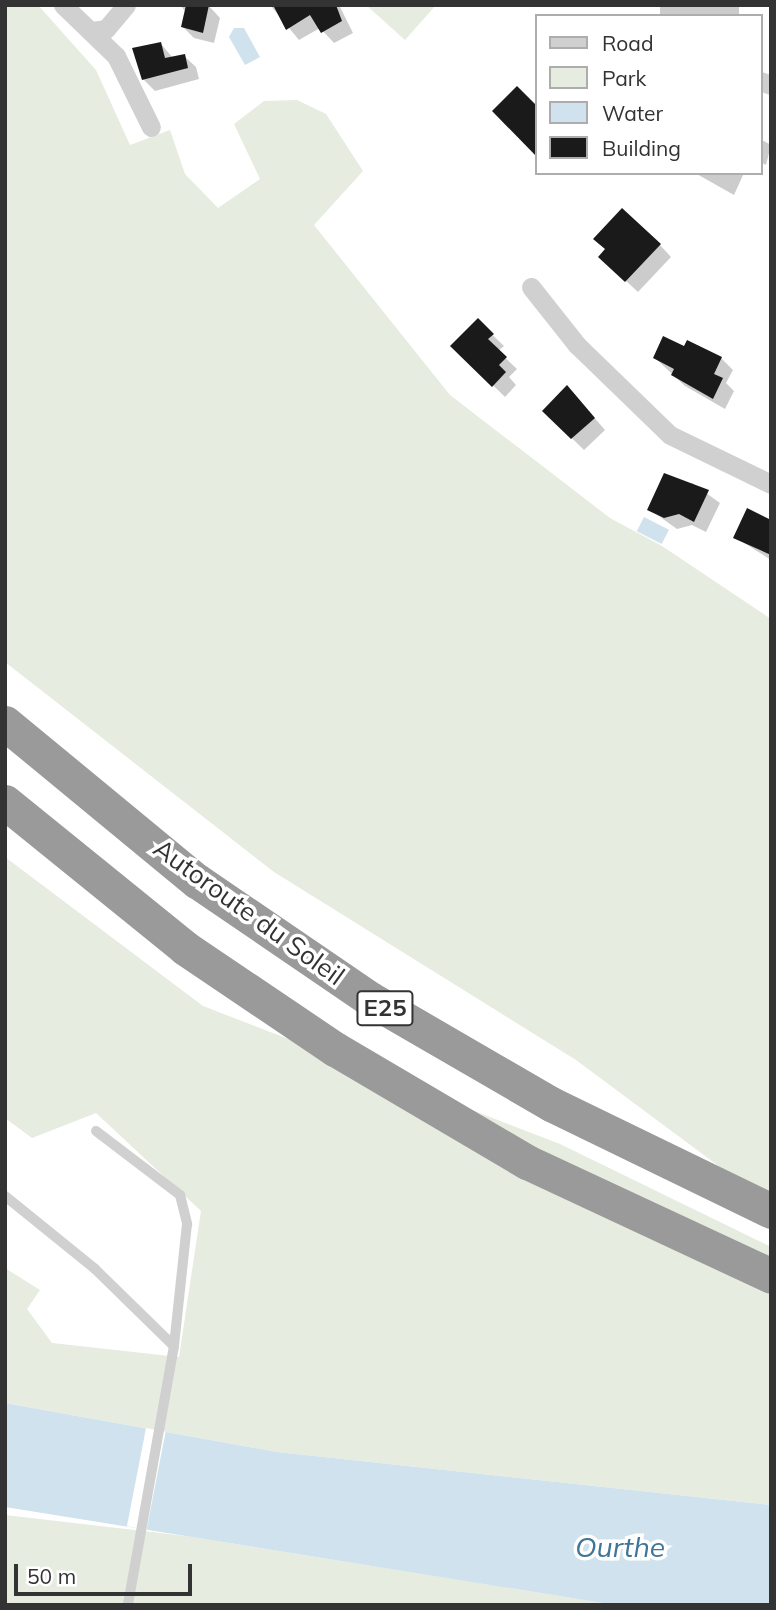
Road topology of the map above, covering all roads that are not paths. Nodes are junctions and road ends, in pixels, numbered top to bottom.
1 (63, 5) edge
2 (126, 5) edge
3 (93, 30) junction
4 (151, 127) dead end
5 (531, 287) dead end
6 (771, 484) edge
7 (5, 723) edge
8 (5, 802) edge
9 (96, 1131) dead end
10 (5, 1196) edge
11 (771, 1211) edge
12 (771, 1276) edge
13 (174, 1346) junction
14 (128, 1605) edge

1 - 3 street
2 - 3 street
3 - 4 street
5 - 6 street
7 - 11 highway, Autoroute du Soleil / E25
8 - 12 highway, E25
9 - 13 lane
10 - 13 lane
13 - 14 lane

